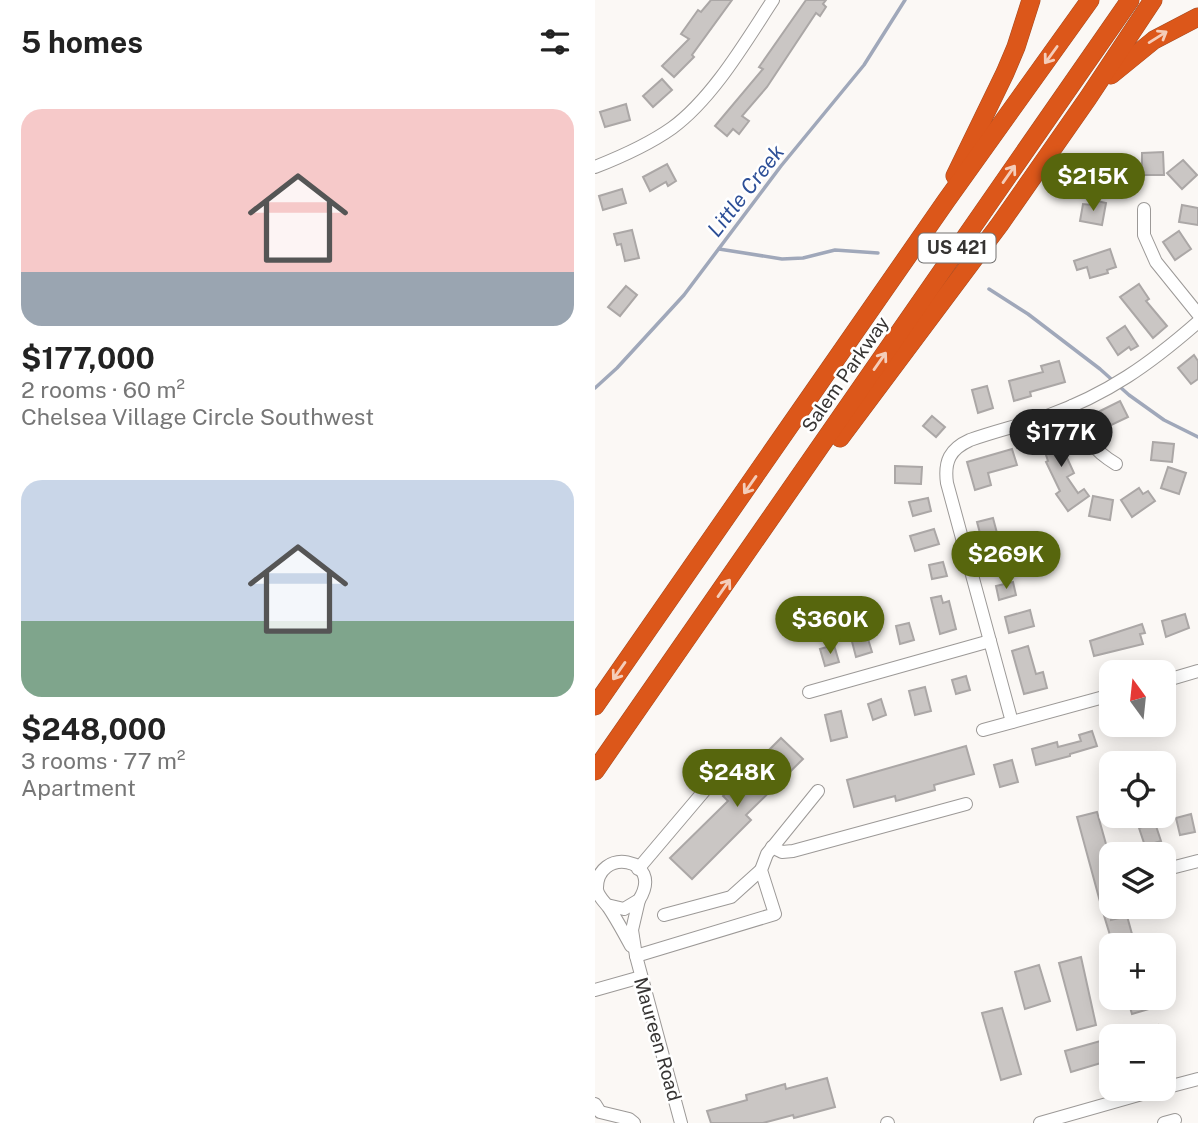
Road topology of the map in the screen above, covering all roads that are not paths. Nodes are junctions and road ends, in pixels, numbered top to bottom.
1 (773, 0) edge
2 (1031, 0) edge
3 (1090, 0) edge
4 (1131, 0) edge
5 (1153, 0) edge
6 (1198, 17) edge
7 (1089, 98) junction
8 (595, 167) edge
9 (946, 201) junction
10 (1144, 209) dead end
11 (1198, 314) edge
12 (1198, 322) edge
13 (1072, 406) junction
14 (1116, 464) dead end
15 (786, 498) junction
16 (990, 641) junction
17 (1198, 671) edge
18 (1176, 677) edge
19 (809, 692) dead end
20 (1099, 698) edge
21 (595, 706) edge
22 (1012, 722) junction
23 (983, 730) dead end
24 (595, 771) edge
25 (721, 771) dead end
26 (818, 792) dead end
27 (967, 804) dead end
28 (772, 847) junction
29 (1198, 860) edge
30 (1176, 867) edge
31 (638, 869) junction
32 (761, 870) junction
33 (639, 900) junction
34 (607, 905) junction
35 (664, 915) dead end
36 (636, 956) junction
37 (641, 977) junction
38 (595, 990) edge
39 (1198, 1079) edge
40 (1176, 1085) edge
41 (1118, 1101) edge
42 (595, 1104) edge
43 (634, 1123) edge
44 (681, 1123) edge
45 (1040, 1123) edge

1 - 8 street
2 - 9 highway
3 -> 9 highway, Salem Parkway / US 421
15 -> 4 highway, Salem Parkway / US 421
5 - 7 highway
7 -> 6 highway
7 - 15 highway
9 -> 21 highway, Salem Parkway / US 421
10 - 11 street
12 - 13 street
13 - 14 street
13 - 16 street
24 -> 15 highway, Salem Parkway / US 421
16 - 19 street
16 - 22 street
17 - 18 street
20 - 22 street
22 - 23 street
25 - 31 street
26 - 28 street
27 - 28 street
28 - 32 street
29 - 30 street
31 - 33 street, Maureen Road
31 - 34 street, Maureen Road
32 - 35 street
32 - 36 street
33 - 34 street
33 - 36 street, Maureen Road
34 - 36 street, Maureen Road
36 - 37 street, Maureen Road
37 - 38 street
37 - 44 street, Maureen Road
39 - 40 street
41 - 45 street
42 - 43 street

